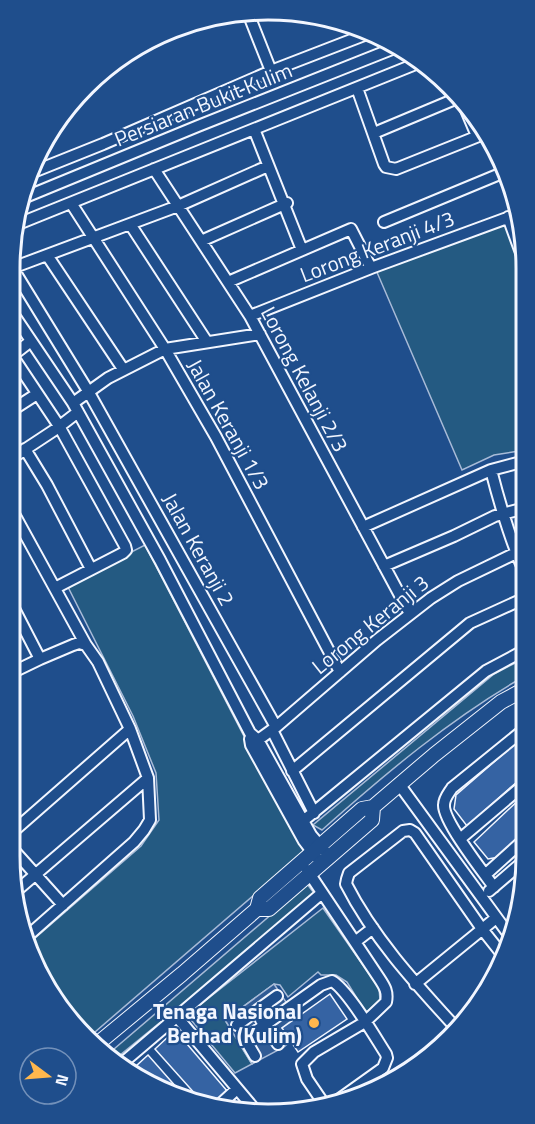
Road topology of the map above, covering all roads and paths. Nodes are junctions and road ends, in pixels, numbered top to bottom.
1 (251, 20) edge
2 (359, 37) edge
3 (388, 51) edge
4 (411, 66) edge
5 (271, 71) junction
6 (339, 71) junction
7 (357, 88) junction
8 (346, 92) junction
9 (452, 101) edge
10 (254, 129) junction
11 (374, 133) junction
12 (478, 136) edge
13 (268, 166) junction
14 (40, 169) edge
15 (154, 169) junction
16 (498, 175) edge
17 (31, 195) edge
18 (71, 203) junction
19 (285, 204) junction
20 (178, 206) junction
21 (510, 216) edge
22 (24, 222) edge
23 (384, 222) dead end
24 (130, 224) junction
25 (93, 238) junction
26 (201, 241) junction
27 (302, 250) junction
28 (47, 255) junction
29 (20, 263) edge
30 (370, 268) junction
31 (20, 281) edge
32 (228, 282) junction
33 (250, 316) junction
34 (20, 324) edge
35 (260, 334) junction
36 (31, 341) junction
37 (207, 342) junction
38 (20, 348) edge
39 (165, 349) junction
40 (20, 369) edge
41 (123, 369) junction
42 (88, 391) junction
43 (38, 394) junction
44 (20, 405) edge
45 (76, 407) junction
46 (59, 426) junction
47 (25, 449) junction
48 (20, 452) edge
49 (516, 463) edge
50 (491, 470) junction
51 (516, 510) edge
52 (503, 513) junction
53 (20, 525) edge
54 (363, 527) junction
55 (516, 541) edge
56 (516, 554) edge
57 (384, 566) junction
58 (91, 569) junction
59 (55, 588) junction
60 (516, 602) edge
61 (410, 614) junction
62 (20, 620) edge
63 (86, 645) junction
64 (516, 655) edge
65 (40, 659) junction
66 (20, 669) edge
67 (340, 672) junction
68 (516, 694) edge
69 (130, 729) junction
70 (274, 729) junction
71 (516, 736) edge
72 (253, 739) junction
73 (292, 771) junction
74 (148, 778) junction
75 (399, 784) junction
76 (516, 791) edge
77 (314, 813) junction
78 (303, 821) junction
79 (20, 826) edge
80 (460, 839) junction
81 (516, 847) edge
82 (321, 854) junction
83 (20, 857) edge
84 (305, 868) junction
85 (515, 868) edge
86 (36, 875) junction
87 (485, 875) junction
88 (22, 887) edge
89 (494, 887) junction
90 (322, 893) junction
91 (482, 897) junction
92 (63, 905) junction
93 (496, 918) junction
94 (373, 928) junction
95 (482, 929) junction
96 (504, 929) edge
97 (32, 932) edge
98 (355, 942) junction
99 (498, 949) edge
100 (415, 984) junction
101 (278, 996) dead end
102 (255, 1012) junction
103 (177, 1017) junction
104 (365, 1022) junction
105 (451, 1023) edge
106 (237, 1025) dead end
107 (264, 1025) junction
108 (101, 1041) edge
109 (278, 1044) dead end
110 (255, 1056) dead end
111 (126, 1060) edge
112 (237, 1089) junction
113 (354, 1089) edge
114 (321, 1099) edge
115 (224, 1101) edge
116 (250, 1104) edge

1 - 5 street
2 - 5 street
3 - 6 street, Persiaran Bukit Kulim
4 - 7 street
5 - 14 street
6 - 8 street
6 - 17 street, Persiaran Bukit Kulim
7 - 8 street
7 - 11 street
8 - 10 street
9 - 11 street
10 - 13 street
10 - 15 street
11 - 12 street
13 - 19 street
13 - 20 street
15 - 18 street
15 - 20 street, Lorong Kelanji 2/3
16 - 23 street
18 - 22 street
18 - 25 street, Jalan Keranji 1/3
19 - 26 street
19 - 27 street
20 - 24 street
20 - 26 street, Lorong Kelanji 2/3
21 - 30 street, Lorong Keranji 4/3
24 - 25 street
24 - 37 street
25 - 28 street
25 - 39 street, Jalan Keranji 1/3
26 - 32 street, Lorong Kelanji 2/3
27 - 30 street
27 - 32 street
28 - 29 street
28 - 41 street
30 - 33 street, Lorong Keranji 4/3
31 - 42 street, Jalan Keranji 2
32 - 33 street, Lorong Kelanji 2/3
33 - 35 street, Lorong Kelanji 2/3
34 - 36 street
35 - 37 street
35 - 54 street, Lorong Kelanji 2/3
36 - 38 street
36 - 45 street
37 - 39 street
39 - 41 street
39 - 67 street, Jalan Keranji 1/3
40 - 43 street
41 - 42 street
42 - 45 street
42 - 70 street, Jalan Keranji 2
43 - 44 street
43 - 46 street
45 - 46 street
45 - 72 street
46 - 47 street
46 - 58 street
47 - 48 street
47 - 58 street
49 - 50 street
50 - 52 street
50 - 54 street
51 - 52 street
52 - 55 street
52 - 57 street
53 - 59 street
54 - 57 street, Lorong Kelanji 2/3
56 - 61 street, Lorong Keranji 3
57 - 61 street, Lorong Kelanji 2/3
58 - 59 street
59 - 63 street
60 - 73 street
61 - 67 street, Lorong Keranji 3
62 - 65 street
63 - 65 street
63 - 69 street
64 - 77 street
65 - 66 street
67 - 70 street, Lorong Keranji 3
68 - 75 main road
69 - 74 street
69 - 79 street
70 - 72 street, Lorong Keranji 3
70 - 73 street, Jalan Keranji 2
71 - 80 street
72 - 78 street
72 - 82 street
73 - 77 street, Jalan Keranji 2
74 - 86 street
74 - 92 street
75 - 82 main road
75 - 91 street
76 - 80 street
77 - 78 street
78 - 82 street
80 - 87 street
81 - 87 street
82 - 84 main road
83 - 86 street
84 - 90 street
84 - 108 main road
85 - 89 street
86 - 88 street
86 - 92 street
87 - 89 street
89 - 91 street
90 - 98 street
90 - 103 street
91 - 93 street
92 - 97 street
93 - 95 street
93 - 96 street
94 - 95 street
94 - 98 street
94 - 100 street
95 - 99 street
95 - 100 street
98 - 104 street
100 - 105 street
101 - 102 street
102 - 106 street
102 - 107 street
103 - 111 street
103 - 112 street
104 - 107 street
104 - 113 street
104 - 114 street
107 - 109 street
107 - 110 street
112 - 115 street
112 - 116 street

